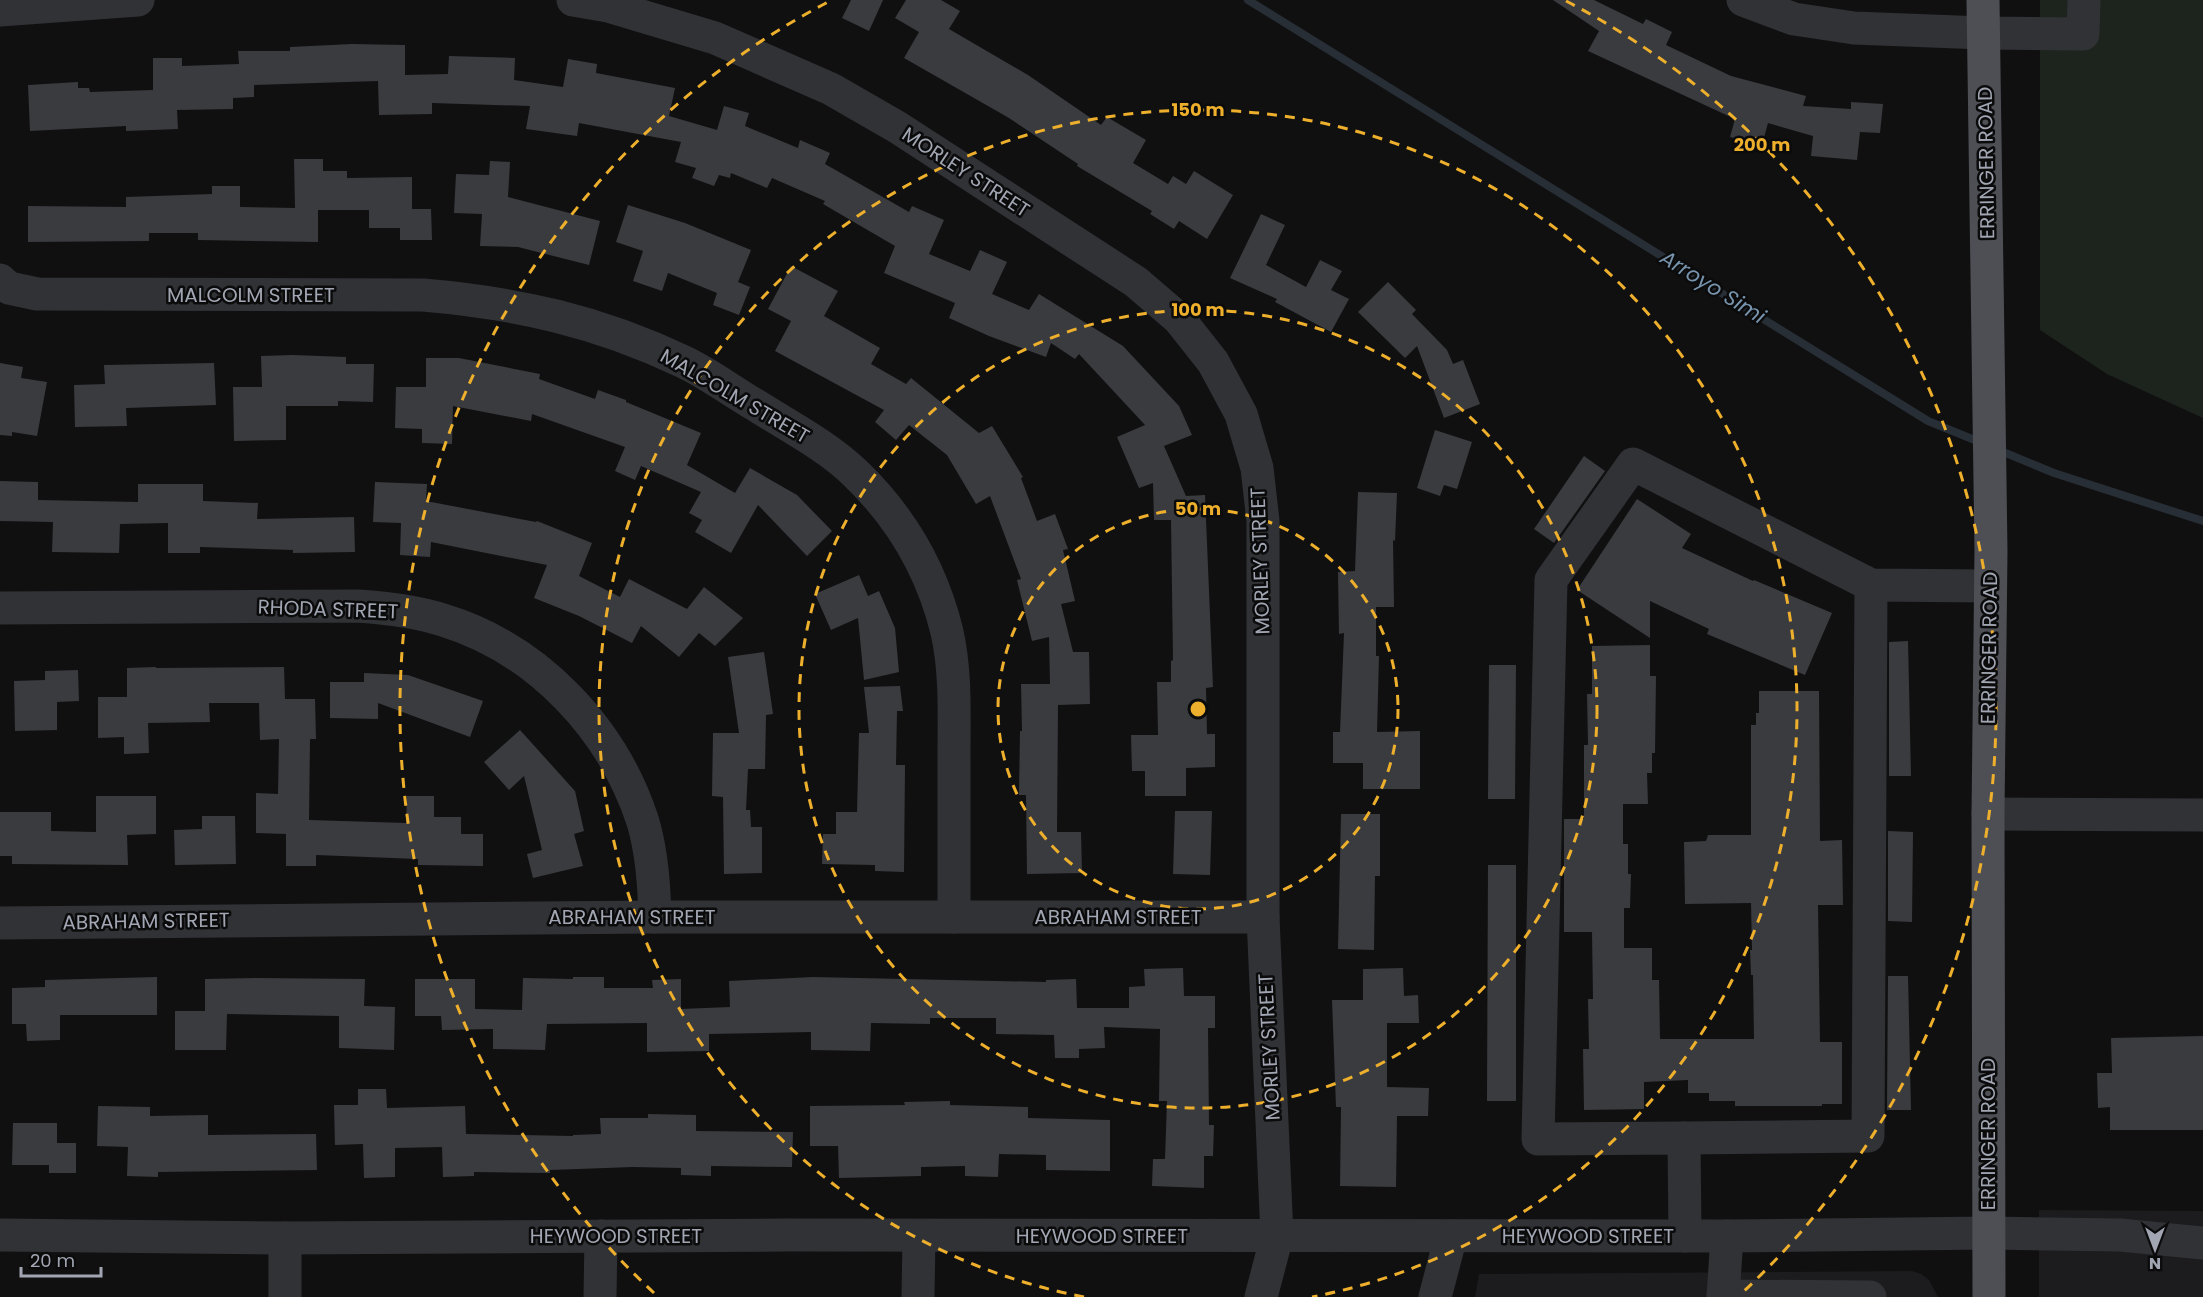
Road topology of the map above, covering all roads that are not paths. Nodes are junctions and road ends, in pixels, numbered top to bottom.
1 (138, 0) edge
2 (573, 0) edge
3 (1743, 0) edge
4 (1983, 0) edge
5 (2084, 0) edge
6 (0, 10) edge
7 (1983, 33) junction
8 (0, 280) edge
9 (1870, 585) junction
10 (1990, 586) junction
11 (0, 608) edge
12 (1988, 814) junction
13 (2203, 815) edge
14 (655, 917) junction
15 (954, 917) junction
16 (1263, 917) junction
17 (0, 923) edge
18 (1683, 1138) junction
19 (1989, 1233) junction
20 (0, 1235) edge
21 (601, 1236) junction
22 (919, 1236) junction
23 (1277, 1236) junction
24 (1450, 1236) junction
25 (1685, 1236) junction
26 (1727, 1236) junction
27 (285, 1238) junction
28 (2203, 1244) edge
29 (1723, 1296) edge
30 (285, 1297) edge
31 (600, 1297) edge
32 (918, 1297) edge
33 (1261, 1297) edge
34 (1436, 1297) edge
35 (1870, 1297) edge
36 (1989, 1297) edge

1 - 6 street
2 - 16 street, MORLEY STREET
3 - 7 street
4 - 7 main road, ERRINGER ROAD
5 - 7 street
7 - 10 main road, ERRINGER ROAD
8 - 15 street, MALCOLM STREET
9 - 10 street
9 - 18 street
9 - 18 street
10 - 12 main road, ERRINGER ROAD
11 - 14 street, RHODA STREET
12 - 13 street
12 - 19 main road, ERRINGER ROAD
14 - 15 street, ABRAHAM STREET
14 - 17 street, ABRAHAM STREET
15 - 16 street, ABRAHAM STREET
16 - 23 street, MORLEY STREET
18 - 25 street
19 - 26 street, HEYWOOD STREET
19 - 28 street, HEYWOOD STREET
19 - 36 main road, ERRINGER ROAD
20 - 27 street, HEYWOOD STREET
21 - 22 street, HEYWOOD STREET
21 - 27 street, HEYWOOD STREET
21 - 31 street
22 - 23 street, HEYWOOD STREET
22 - 32 street
23 - 24 street, HEYWOOD STREET
23 - 33 street, MORLEY STREET
24 - 25 street, HEYWOOD STREET
24 - 34 street
25 - 26 street, HEYWOOD STREET
26 - 29 street
27 - 30 street
29 - 35 street

